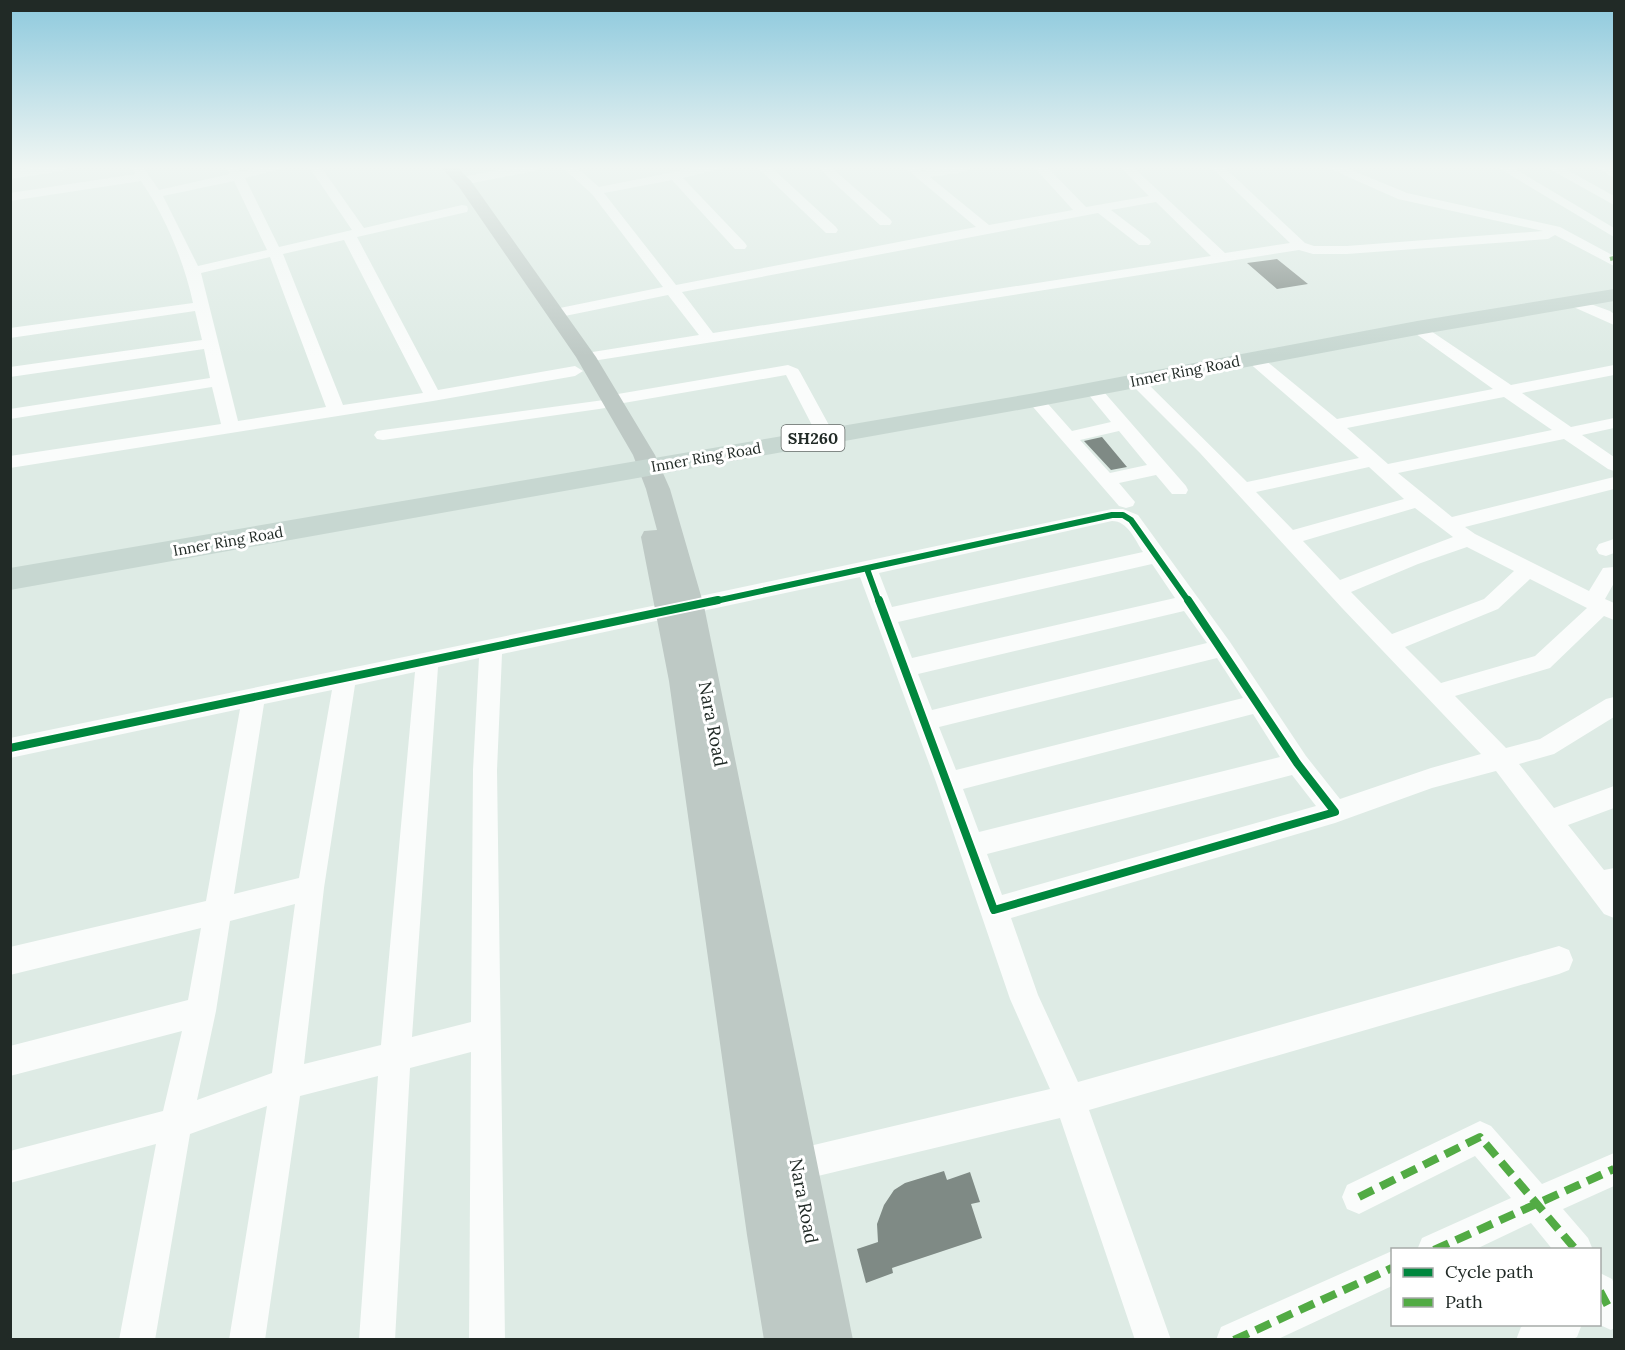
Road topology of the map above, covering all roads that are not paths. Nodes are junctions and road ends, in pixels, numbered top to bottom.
1 (173, 230) edge
2 (264, 230) edge
3 (353, 230) edge
4 (364, 230) edge
5 (481, 230) edge
6 (491, 230) edge
7 (626, 230) edge
8 (725, 230) edge
9 (981, 230) edge
10 (1128, 230) edge
11 (1192, 230) edge
12 (1283, 230) edge
13 (1555, 230) edge
14 (355, 234) junction
15 (1550, 235) dead end
16 (1144, 242) dead end
17 (740, 246) dead end
18 (1300, 246) junction
19 (275, 252) junction
20 (1222, 258) junction
21 (1611, 259) edge
22 (193, 272) junction
23 (1614, 286) edge
24 (673, 290) junction
25 (202, 306) junction
26 (1612, 311) edge
27 (555, 313) junction
28 (1417, 328) junction
29 (10, 333) edge
30 (710, 339) junction
31 (210, 343) junction
32 (1253, 358) junction
33 (581, 364) junction
34 (1614, 370) edge
35 (10, 372) edge
36 (1135, 380) junction
37 (220, 381) junction
38 (1091, 388) junction
39 (1508, 391) junction
40 (433, 396) junction
41 (1035, 400) junction
42 (605, 402) junction
43 (336, 410) junction
44 (10, 414) edge
45 (1614, 423) edge
46 (1123, 425) junction
47 (1334, 425) junction
48 (230, 426) junction
49 (820, 427) junction
50 (1567, 433) junction
51 (383, 435) dead end
52 (1068, 437) junction
53 (10, 462) edge
54 (637, 463) junction
55 (1380, 465) junction
56 (1614, 465) edge
57 (1160, 468) junction
58 (1106, 480) junction
59 (1614, 483) edge
60 (1242, 489) junction
61 (1179, 490) dead end
62 (1418, 501) junction
63 (1126, 502) dead end
64 (1447, 525) junction
65 (1290, 538) junction
66 (1468, 539) junction
67 (1156, 556) junction
68 (10, 564) edge
69 (867, 569) junction
70 (1527, 570) junction
71 (1610, 573) dead end
72 (10, 579) edge
73 (1338, 590) junction
74 (1190, 602) junction
75 (1603, 606) edge
76 (680, 608) junction
77 (884, 616) junction
78 (1389, 644) junction
79 (1222, 648) junction
80 (490, 649) junction
81 (427, 661) junction
82 (904, 669) junction
83 (345, 678) junction
84 (1436, 693) junction
85 (254, 698) junction
86 (1257, 704) junction
87 (1614, 706) edge
88 (925, 721) junction
89 (10, 748) edge
90 (1501, 759) junction
91 (1297, 763) junction
92 (948, 782) junction
93 (1614, 797) edge
94 (1335, 812) junction
95 (1549, 821) junction
96 (971, 846) junction
97 (311, 888) junction
98 (1609, 890) edge
99 (994, 910) junction
100 (219, 911) junction
101 (1559, 960) dead end
102 (10, 961) edge
103 (201, 1011) junction
104 (486, 1033) junction
105 (395, 1057) junction
106 (10, 1061) edge
107 (286, 1084) junction
108 (1070, 1100) junction
109 (176, 1124) junction
110 (797, 1165) junction
111 (10, 1167) edge
112 (1614, 1169) edge
113 (1359, 1197) dead end
114 (1537, 1203) junction
115 (1438, 1248) edge
116 (1574, 1248) edge
117 (1391, 1268) edge
118 (1560, 1326) edge
119 (137, 1340) edge
120 (247, 1340) edge
121 (377, 1340) edge
122 (487, 1340) edge
123 (787, 1340) edge
124 (830, 1340) edge
125 (1153, 1340) edge
126 (1234, 1340) edge
127 (1534, 1340) edge

1 - 22 street
2 - 19 street
3 - 14 street
4 - 14 street
5 - 33 main road, Nara Road
6 - 27 main road, Nara Road
7 - 24 street
8 - 17 street
9 - 24 street
10 - 16 street
11 - 20 street
12 - 18 street
13 - 21 street
14 - 19 street
14 - 40 street
15 - 18 street
18 - 20 street
19 - 22 street
19 - 43 street
20 - 30 street
22 - 25 street
23 - 49 highway, Inner Ring Road
24 - 27 street
24 - 30 street
25 - 29 street
25 - 31 street
26 - 28 highway, Inner Ring Road / SH260
27 - 33 main road, Nara Road
28 - 32 highway, Inner Ring Road / SH260
28 - 39 street
30 - 33 street
31 - 35 street
31 - 37 street
32 - 36 highway, Inner Ring Road / SH260
32 - 47 street
33 - 40 street
33 - 42 main road, Nara Road
34 - 39 street
36 - 38 highway, Inner Ring Road / SH260
36 - 60 street
37 - 44 street
37 - 48 street
38 - 41 highway, Inner Ring Road / SH260
38 - 46 street
39 - 47 street
39 - 50 street
40 - 43 street
41 - 52 street
41 - 54 highway, Inner Ring Road / SH260
42 - 49 street
42 - 51 street
42 - 54 main road, Nara Road
43 - 48 street
45 - 50 street
46 - 52 street
46 - 57 street
47 - 55 street
48 - 53 street
49 - 54 highway, Inner Ring Road
50 - 55 street
50 - 56 street
52 - 58 street
54 - 68 highway, Inner Ring Road
54 - 72 highway, Inner Ring Road / SH260
54 - 76 main road, Nara Road
55 - 60 street
55 - 62 street
57 - 58 street
57 - 61 street
58 - 63 street
59 - 64 street
60 - 65 street
62 - 64 street
62 - 65 street
64 - 66 street
65 - 73 street
66 - 70 street
66 - 73 street
67 - 69 street
67 - 74 street
67 - 77 street
69 - 76 street
69 - 77 street
70 - 75 street
70 - 78 street
71 - 75 street
73 - 78 street
74 - 79 street
74 - 82 street
75 - 84 street
76 - 80 street
76 - 110 main road, Nara Road
76 - 123 main road, Nara Road
77 - 82 street
78 - 84 street
79 - 86 street
79 - 88 street
80 - 81 street
80 - 104 street
81 - 83 street
81 - 105 street
82 - 88 street
83 - 85 street
83 - 97 street
84 - 90 street
85 - 89 street
85 - 100 street
86 - 91 street
86 - 92 street
87 - 90 street
88 - 92 street
90 - 94 street
90 - 95 street
91 - 94 street
91 - 96 street
92 - 96 street
93 - 95 street
94 - 99 street
95 - 98 street
96 - 99 street
97 - 100 street
97 - 107 street
99 - 108 street
100 - 102 street
100 - 103 street
101 - 108 street
103 - 106 street
103 - 109 street
104 - 105 street
104 - 122 street
105 - 107 street
105 - 121 street
107 - 109 street
107 - 120 street
108 - 110 street
108 - 125 street
109 - 111 street
109 - 119 street
110 - 124 main road, Nara Road
112 - 114 street
113 - 114 street
114 - 115 street
114 - 116 street
117 - 126 street
118 - 127 street

